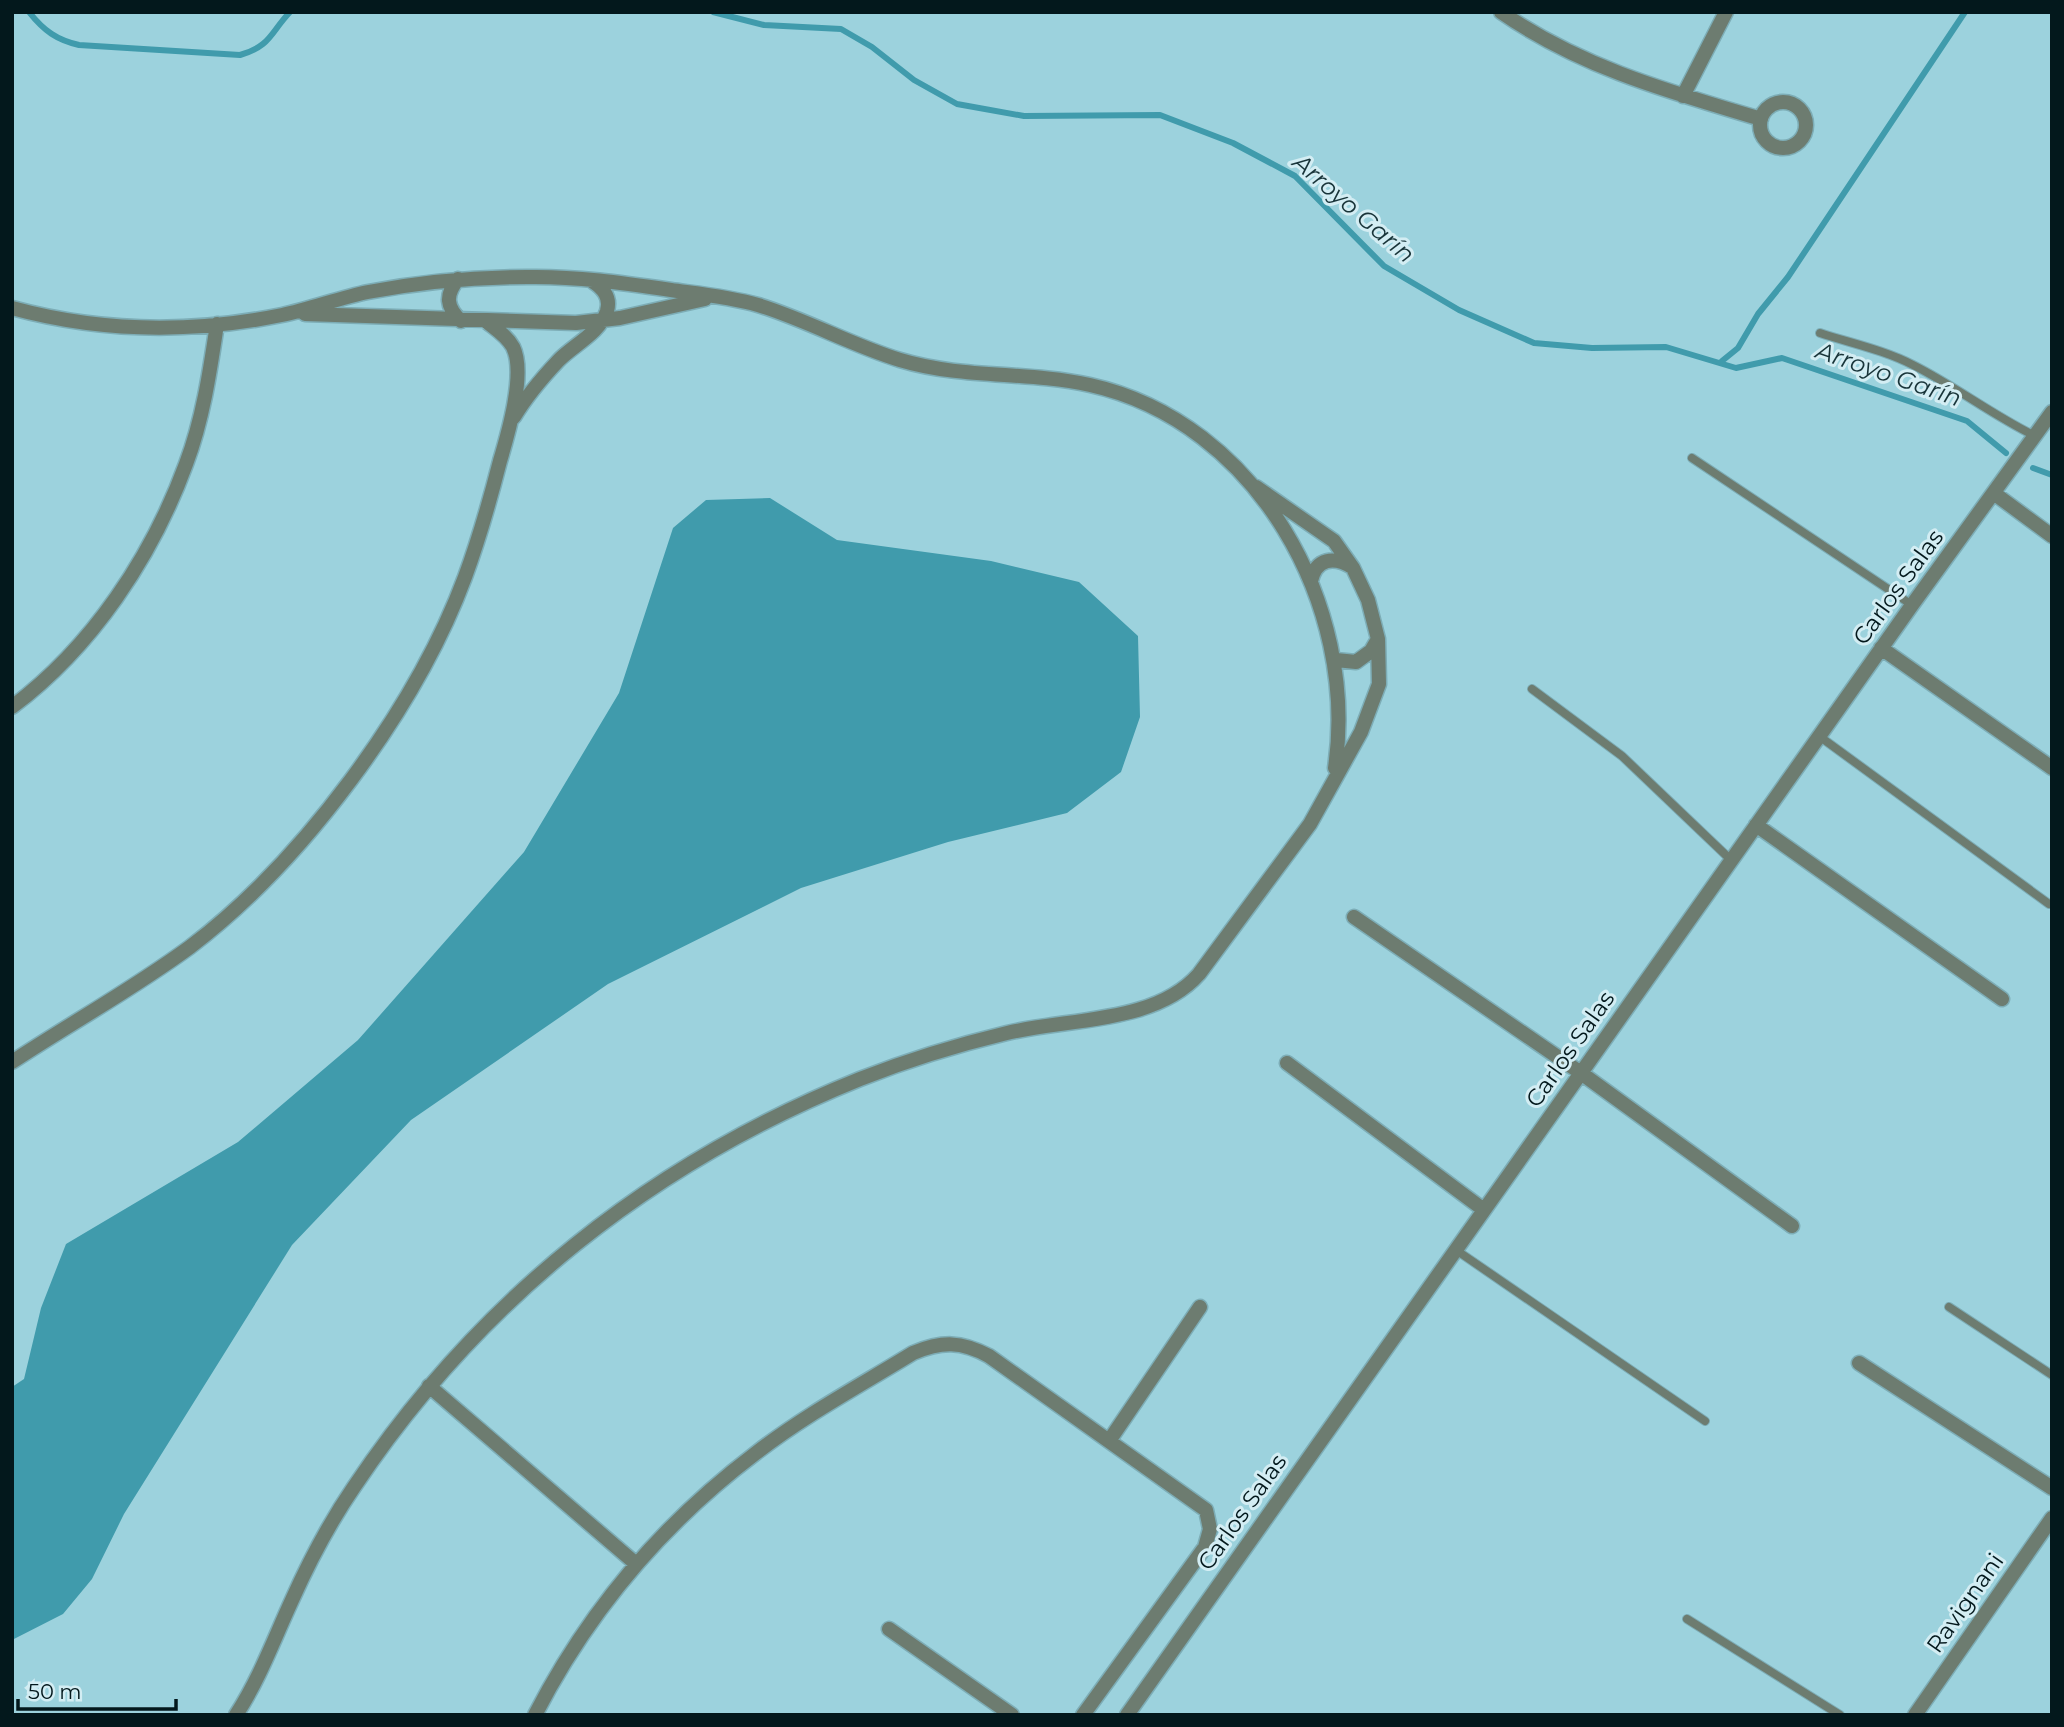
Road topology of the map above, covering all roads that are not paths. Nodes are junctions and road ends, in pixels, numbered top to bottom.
1 (1501, 12) edge
2 (1511, 12) edge
3 (1726, 12) edge
4 (1530, 32) junction
5 (1683, 96) junction
6 (1761, 119) dead end
7 (458, 279) junction
8 (591, 280) junction
9 (720, 296) junction
10 (12, 308) edge
11 (283, 315) junction
12 (602, 320) junction
13 (461, 321) junction
14 (486, 323) junction
15 (217, 324) junction
16 (1820, 333) dead end
17 (2052, 412) edge
18 (511, 421) junction
19 (2035, 436) junction
20 (1692, 458) dead end
21 (1256, 487) junction
22 (1995, 494) junction
23 (2052, 536) edge
24 (1353, 568) junction
25 (1311, 581) junction
26 (1912, 605) junction
27 (1378, 639) junction
28 (1881, 648) junction
29 (1336, 660) junction
30 (1532, 689) dead end
31 (12, 707) edge
32 (1819, 736) junction
33 (2052, 768) edge
34 (1334, 776) junction
35 (1756, 825) junction
36 (1731, 860) junction
37 (2049, 904) dead end
38 (1354, 917) dead end
39 (2002, 999) dead end
40 (12, 1062) edge
41 (1287, 1063) dead end
42 (1581, 1073) junction
43 (1484, 1210) junction
44 (1792, 1226) dead end
45 (1456, 1250) junction
46 (1200, 1307) dead end
47 (1949, 1307) dead end
48 (1859, 1363) dead end
49 (2052, 1375) edge
50 (429, 1386) junction
51 (1705, 1421) dead end
52 (1109, 1441) junction
53 (2052, 1488) edge
54 (2052, 1518) edge
55 (635, 1563) junction
56 (1687, 1619) dead end
57 (889, 1629) dead end
58 (236, 1715) edge
59 (535, 1715) edge
60 (1012, 1715) edge
61 (1083, 1715) edge
62 (1127, 1715) edge
63 (1840, 1715) edge
64 (1915, 1715) edge

1 - 4 street
2 - 4 street
3 - 5 street
4 - 5 street
5 - 6 street
7 - 8 street
7 - 11 street
7 - 13 street
8 - 9 street
8 - 12 street
9 - 12 street
9 - 21 street
10 - 15 street
11 - 13 street
11 - 15 street
12 - 14 street
12 - 18 street
13 - 14 street
14 - 18 street
15 - 31 street
16 - 19 lane
17 - 19 street, Carlos Salas
18 - 40 street
19 - 22 street, Carlos Salas
20 - 26 lane
21 - 24 street
21 - 25 street
22 - 23 street
22 - 26 street, Carlos Salas
24 - 25 street
24 - 27 street
25 - 29 street
26 - 28 street, Carlos Salas
27 - 29 street
27 - 34 street
28 - 32 street, Carlos Salas
28 - 33 street
29 - 34 street
30 - 36 lane
32 - 35 street, Carlos Salas
32 - 37 lane
34 - 50 street
35 - 36 street, Carlos Salas
35 - 39 street
36 - 42 street, Carlos Salas
38 - 42 street
41 - 43 street
42 - 43 street, Carlos Salas
42 - 44 street
43 - 45 street, Carlos Salas
45 - 51 lane
45 - 62 street, Carlos Salas
46 - 52 street
47 - 49 lane
48 - 53 street
50 - 55 street
50 - 58 street
52 - 55 street
52 - 61 street
54 - 64 street, Ravignani
55 - 59 street
56 - 63 lane
57 - 60 street

